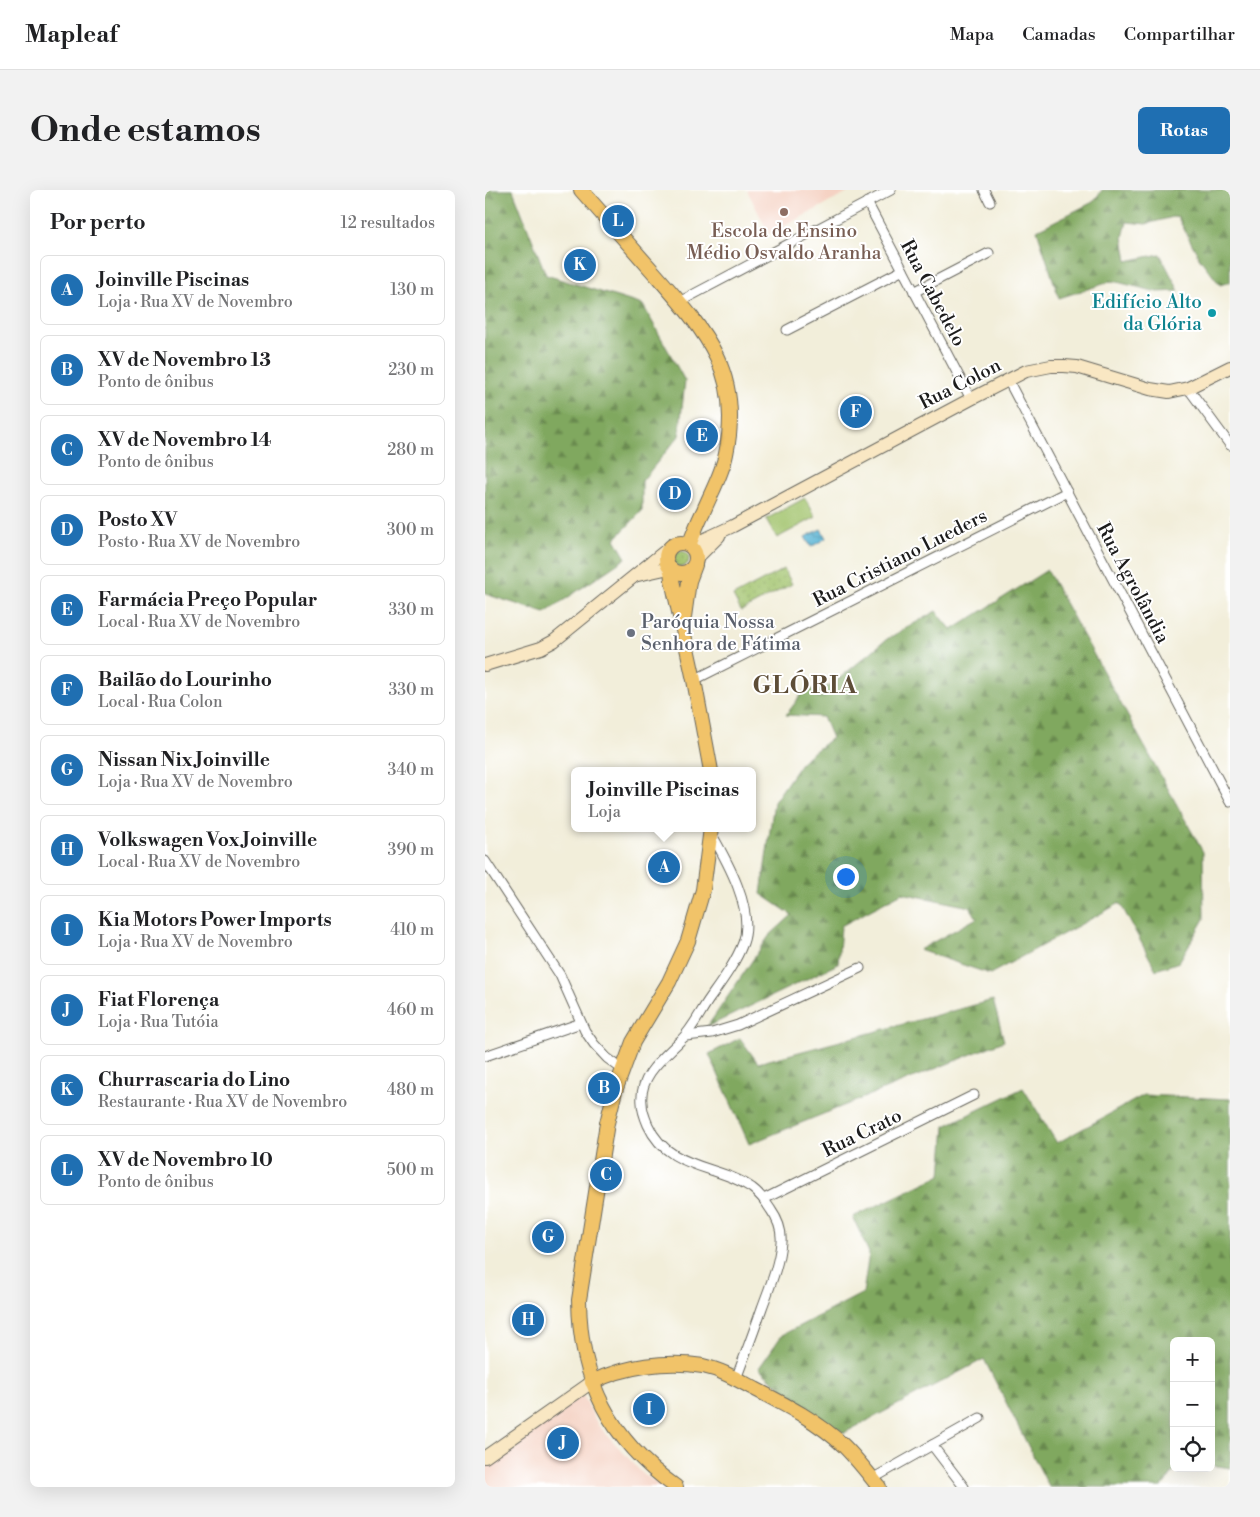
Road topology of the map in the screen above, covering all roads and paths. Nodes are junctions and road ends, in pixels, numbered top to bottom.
1 (581, 190) edge
2 (891, 190) edge
3 (984, 190) edge
4 (867, 202) junction
5 (990, 202) dead end
6 (989, 253) dead end
7 (903, 270) junction
8 (914, 292) junction
9 (679, 302) junction
10 (787, 330) dead end
11 (1230, 367) edge
12 (1008, 380) junction
13 (1188, 388) junction
14 (971, 399) junction
15 (1230, 445) edge
16 (1067, 492) junction
17 (704, 508) junction
18 (724, 530) junction
19 (671, 546) junction
20 (690, 546) junction
21 (696, 561) junction
22 (670, 569) junction
23 (633, 577) junction
24 (683, 628) junction
25 (485, 665) edge
26 (695, 680) junction
27 (710, 767) edge
28 (1230, 802) edge
29 (711, 832) edge
30 (712, 832) edge
31 (485, 861) edge
32 (860, 968) dead end
33 (581, 1023) junction
34 (685, 1036) junction
35 (485, 1056) edge
36 (622, 1069) junction
37 (974, 1095) dead end
38 (764, 1199) junction
39 (736, 1379) junction
40 (592, 1382) junction
41 (980, 1418) dead end
42 (932, 1445) junction
43 (485, 1457) edge
44 (875, 1483) edge
45 (676, 1487) edge
46 (964, 1487) edge

1 - 9 main road
2 - 4 street
3 - 5 street
4 - 7 street, Rua Cabedelo
4 - 9 street
6 - 8 street
7 - 8 street, Rua Cabedelo
7 - 10 street
8 - 14 street, Rua Cabedelo
9 - 17 main road
11 - 13 street, Rua Colon
12 - 13 street, Rua Colon
12 - 14 street, Rua Colon
12 - 16 street, Rua Agrolândia
13 - 15 street
14 - 18 street, Rua Colon
16 - 26 street, Rua Cristiano Lueders
16 - 28 street, Rua Agrolândia
17 - 19 main road
17 - 20 main road
18 - 20 street, Rua Colon
18 - 21 street, Rua Colon
19 - 20 main road
19 - 22 main road
19 - 23 street
20 - 21 main road
21 - 22 main road
21 - 24 main road
22 - 23 street
22 - 24 main road
23 - 25 street
24 - 26 main road
26 - 27 main road
29 - 36 main road
30 - 34 street
31 - 33 street
32 - 34 street
33 - 35 street
33 - 36 street
34 - 38 street
36 - 40 main road
37 - 38 street, Rua Crato
38 - 39 street
39 - 40 main road
39 - 44 main road
40 - 43 street
40 - 45 main road
41 - 42 street
42 - 44 street
42 - 46 street

